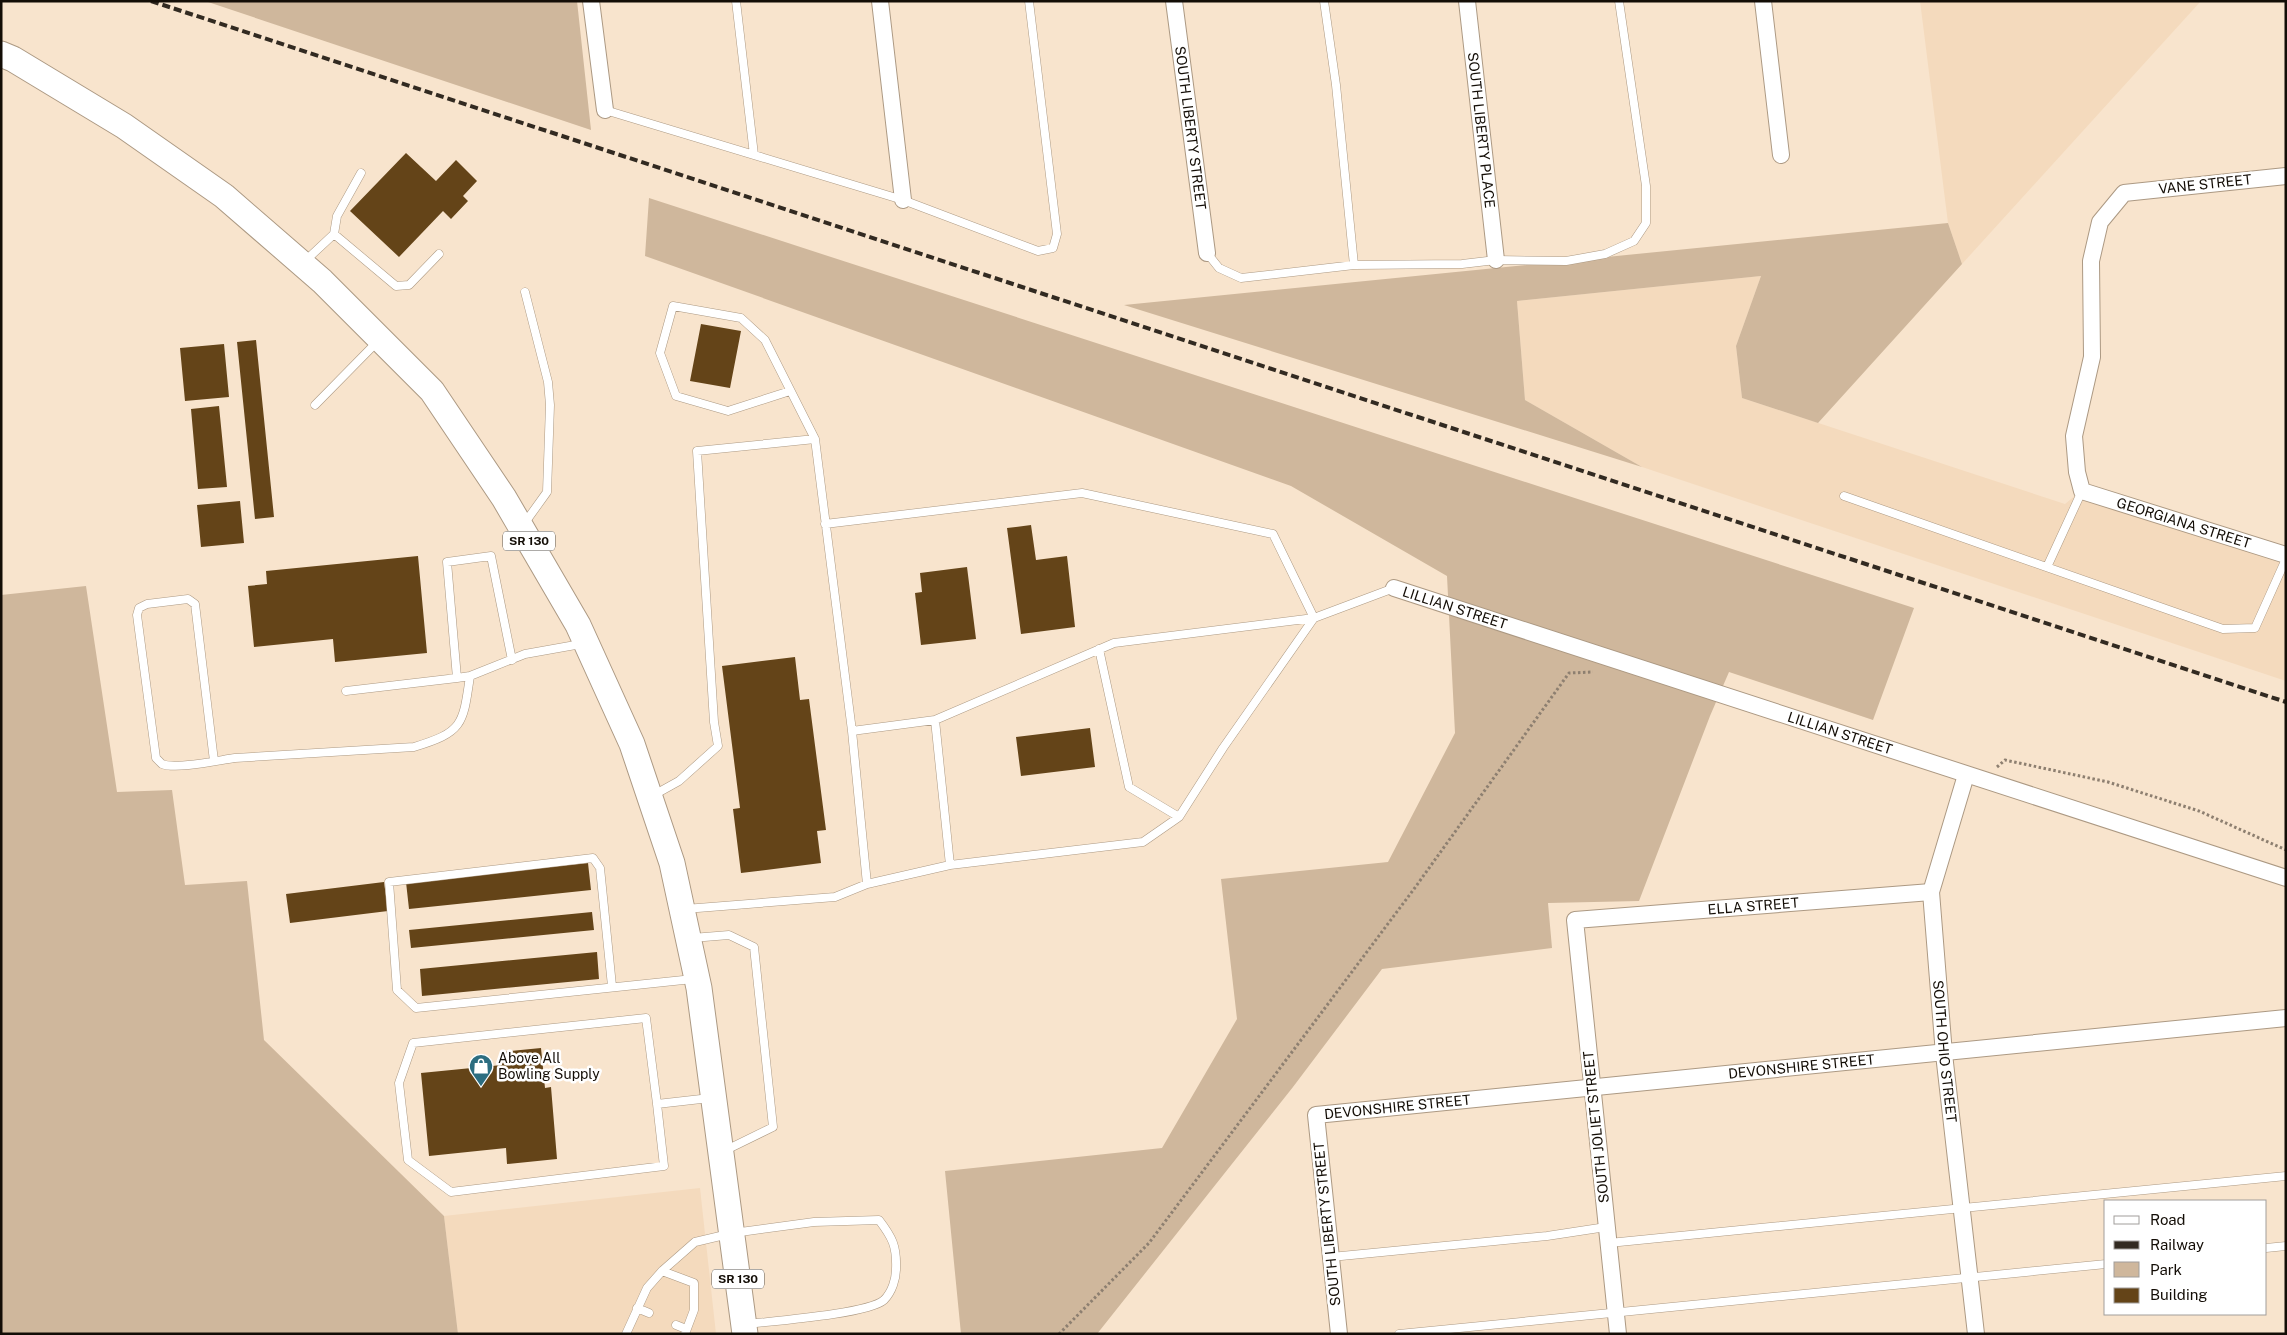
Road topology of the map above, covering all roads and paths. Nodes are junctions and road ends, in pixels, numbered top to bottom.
1 (591, 1) edge
2 (736, 1) edge
3 (880, 1) edge
4 (1029, 1) edge
5 (1174, 1) edge
6 (1324, 1) edge
7 (1467, 1) edge
8 (1618, 1) edge
9 (1763, 1) edge
10 (1, 54) edge
11 (605, 110) joint
12 (754, 155) junction
13 (1781, 155) dead end
14 (361, 173) dead end
15 (2286, 176) edge
16 (903, 200) junction
17 (334, 234) junction
18 (1207, 253) joint
19 (439, 254) dead end
20 (1496, 260) junction
21 (303, 264) junction
22 (1354, 265) junction
23 (525, 292) dead end
24 (380, 339) junction
25 (790, 391) junction
26 (315, 405) dead end
27 (815, 439) junction
28 (2082, 491) junction
29 (1844, 496) dead end
30 (826, 524) junction
31 (522, 528) junction
32 (2286, 555) edge
33 (2286, 559) edge
34 (2047, 567) junction
35 (1394, 588) joint
36 (1314, 618) junction
37 (586, 643) junction
38 (1099, 649) junction
39 (512, 660) junction
40 (1597, 672) dead end
41 (470, 676) junction
42 (457, 678) junction
43 (346, 691) dead end
44 (934, 720) junction
45 (852, 731) junction
46 (214, 761) junction
47 (1993, 771) dead end
48 (1966, 775) junction
49 (650, 796) junction
50 (1179, 817) junction
51 (2286, 850) edge
52 (950, 865) junction
53 (2286, 878) edge
54 (867, 884) junction
55 (1931, 892) junction
56 (683, 910) junction
57 (1575, 920) joint
58 (689, 938) junction
59 (698, 978) junction
60 (612, 986) junction
61 (2286, 1018) edge
62 (1944, 1054) junction
63 (1592, 1088) junction
64 (714, 1097) junction
65 (657, 1104) junction
66 (1316, 1115) joint
67 (722, 1152) junction
68 (2286, 1176) edge
69 (1962, 1208) junction
70 (1606, 1227) junction
71 (733, 1233) junction
72 (1608, 1244) junction
73 (2286, 1246) edge
74 (2267, 1248) edge
75 (1331, 1256) junction
76 (2104, 1264) edge
77 (662, 1270) junction
78 (1970, 1277) junction
79 (637, 1308) junction
80 (1615, 1311) junction
81 (648, 1313) dead end
82 (676, 1325) dead end
83 (744, 1331) edge
84 (686, 1332) edge
85 (626, 1334) edge
86 (1059, 1334) edge
87 (1339, 1334) edge
88 (1399, 1334) edge
89 (1618, 1334) edge
90 (1976, 1334) edge

1 - 11 street
2 - 12 lane
3 - 16 street
4 - 16 lane
5 - 18 street, SOUTH LIBERTY STREET
6 - 22 lane
7 - 20 street, SOUTH LIBERTY PLACE
8 - 20 lane
9 - 13 street
10 - 21 main road, SR 130
11 - 12 lane
12 - 16 lane
14 - 17 lane
15 - 28 street, VANE STREET
17 - 19 lane
17 - 21 lane
18 - 22 lane
20 - 22 lane
21 - 24 main road, SR 130
23 - 31 lane
24 - 26 lane
24 - 31 main road, SR 130
25 - 25 lane
25 - 27 lane
27 - 30 lane
27 - 49 lane
28 - 32 street, GEORGIANA STREET
28 - 34 lane
29 - 34 lane
30 - 36 lane
30 - 45 lane
31 - 37 main road, SR 130
33 - 34 lane
35 - 36 lane
35 - 48 street, LILLIAN STREET
36 - 38 lane
36 - 50 lane
37 - 39 lane
37 - 49 main road, SR 130
38 - 44 lane
38 - 50 lane
39 - 41 lane
39 - 42 lane
40 - 86 path
41 - 42 lane
41 - 46 lane
42 - 43 lane
44 - 45 lane
44 - 52 lane
45 - 54 lane
46 - 46 lane
47 - 51 path
48 - 53 street, LILLIAN STREET
48 - 55 street, SOUTH OHIO STREET
49 - 56 main road, SR 130
50 - 52 lane
52 - 54 lane
54 - 56 lane
55 - 57 street, ELLA STREET
55 - 62 street, SOUTH OHIO STREET
56 - 58 main road, SR 130
57 - 63 street, SOUTH JOLIET STREET
58 - 59 main road, SR 130
58 - 67 lane
59 - 60 lane
59 - 64 main road, SR 130
60 - 60 lane
61 - 62 street, DEVONSHIRE STREET
62 - 63 street, DEVONSHIRE STREET
62 - 69 street, SOUTH OHIO STREET
63 - 66 street, DEVONSHIRE STREET
63 - 70 street, SOUTH JOLIET STREET
64 - 65 lane
64 - 67 main road, SR 130
65 - 65 lane
66 - 75 street, SOUTH LIBERTY STREET
67 - 71 main road, SR 130
68 - 69 lane
69 - 72 lane
69 - 78 street, SOUTH OHIO STREET
70 - 72 street, SOUTH JOLIET STREET
70 - 75 lane
71 - 77 lane
71 - 83 main road, SR 130
71 - 83 lane
72 - 80 street, SOUTH JOLIET STREET
73 - 74 lane
75 - 87 street, SOUTH LIBERTY STREET
76 - 78 lane
77 - 79 lane
77 - 84 lane
78 - 80 lane
78 - 90 street, SOUTH OHIO STREET
79 - 81 lane
79 - 85 lane
80 - 88 lane
80 - 89 street, SOUTH JOLIET STREET
82 - 84 lane

